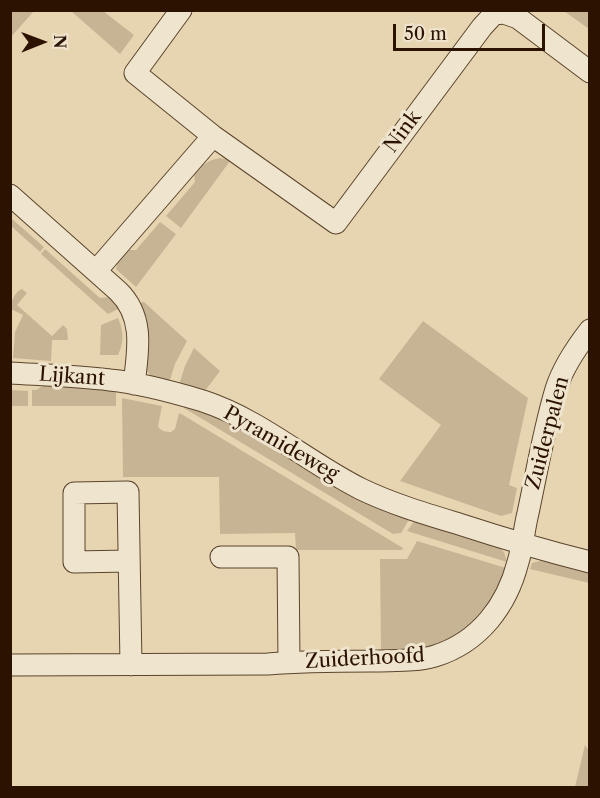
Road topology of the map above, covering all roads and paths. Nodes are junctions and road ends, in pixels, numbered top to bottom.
1 (181, 10) edge
2 (590, 72) edge
3 (213, 136) junction
4 (10, 195) edge
5 (96, 271) junction
6 (590, 330) edge
7 (10, 373) edge
8 (134, 384) junction
9 (521, 543) junction
10 (221, 557) dead end
11 (129, 561) dead end
12 (590, 562) edge
13 (289, 662) junction
14 (10, 665) edge
15 (131, 665) junction

1 - 3 street, Nink
2 - 3 street, Nink
3 - 5 street
4 - 5 street
5 - 8 street
6 - 9 street, Zuiderpalen
7 - 8 street, Lijkant
8 - 9 street, Pyramideweg
9 - 12 street, Pyramideweg
9 - 13 street, Zuiderhoofd
10 - 13 street, Zuiderhoofd
11 - 15 street
13 - 15 street, Zuiderhoofd
14 - 15 street, Zuiderhoofd

